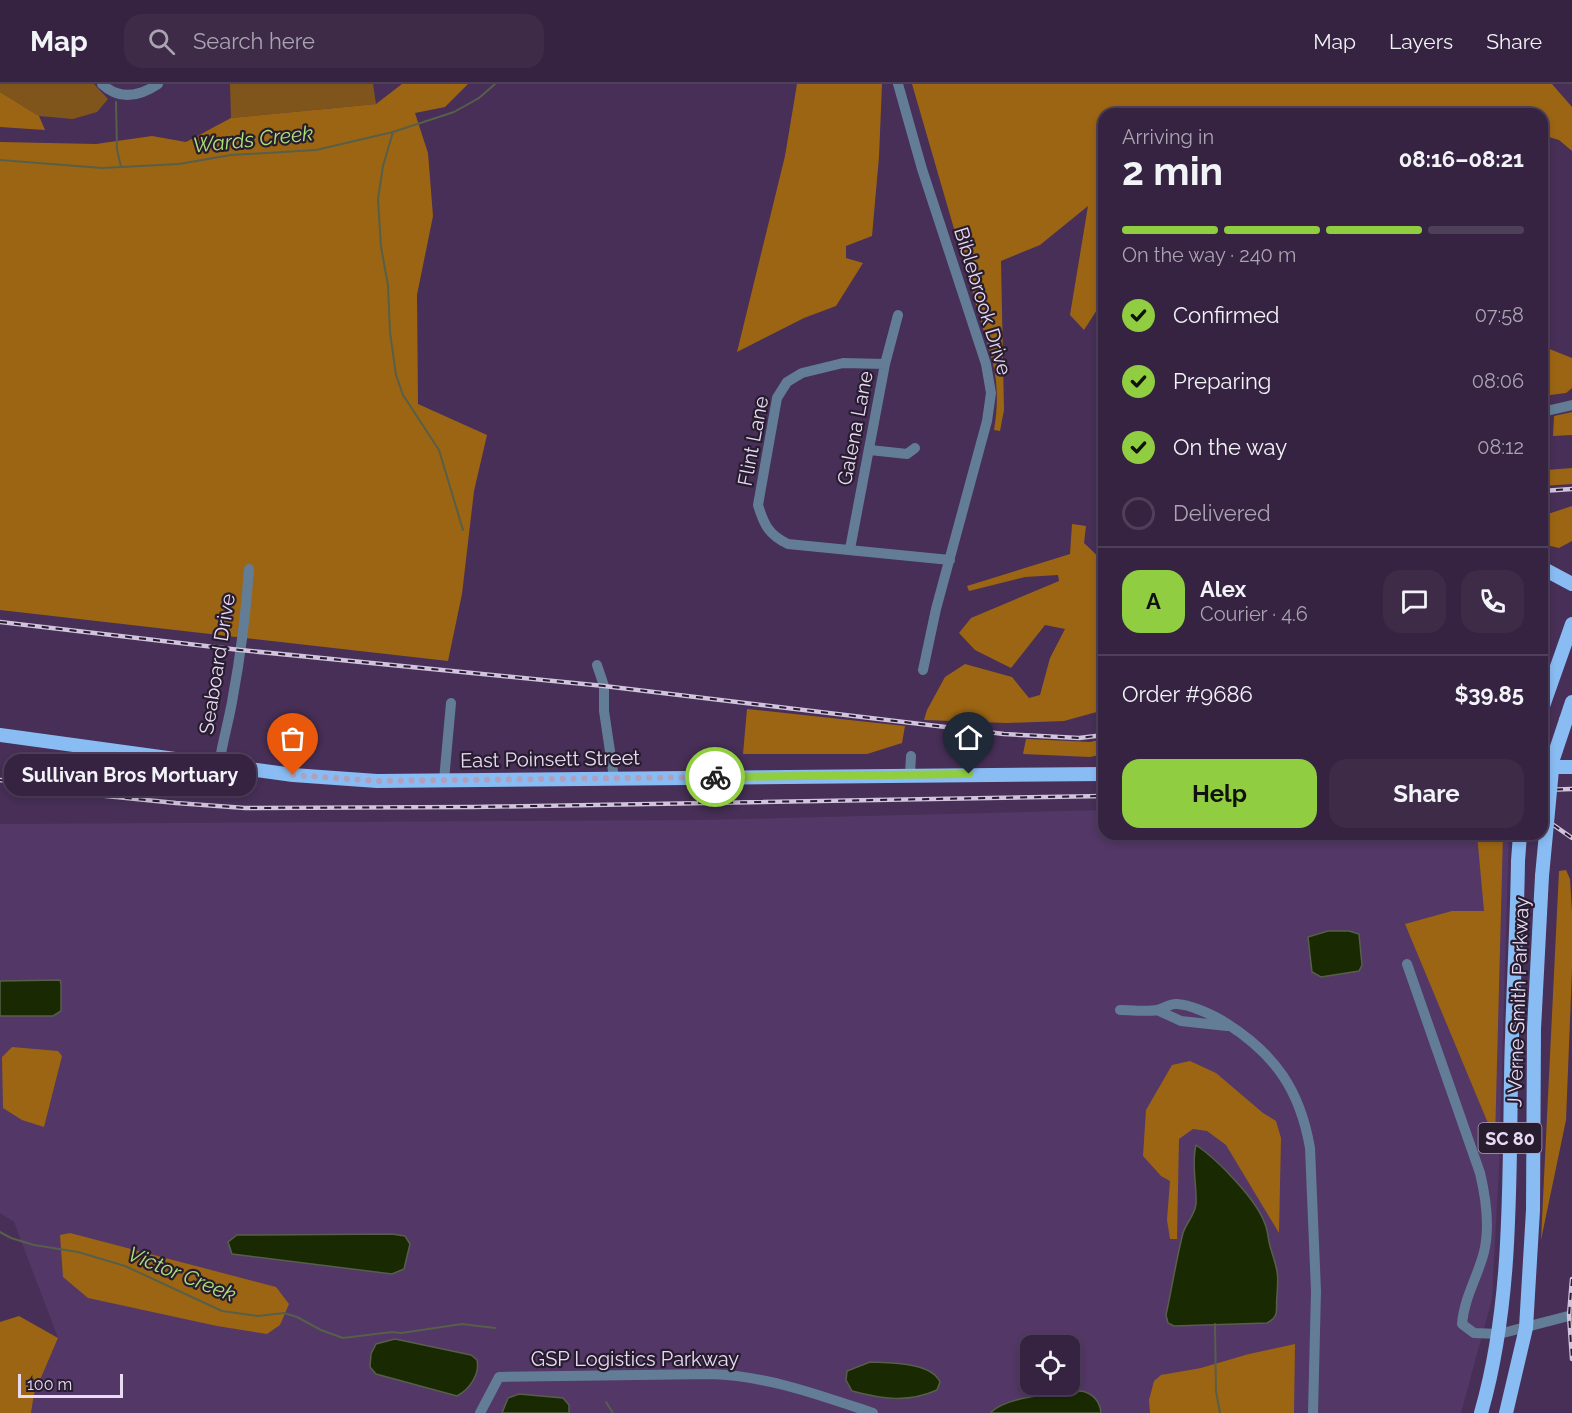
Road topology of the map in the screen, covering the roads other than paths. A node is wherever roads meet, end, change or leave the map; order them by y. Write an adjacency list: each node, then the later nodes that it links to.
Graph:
1 (102, 84): 2 (street)
2 (159, 84)
3 (898, 84): 11 (street, Biblebrook Drive)
4 (898, 315): 5 (street, Galena Lane)
5 (885, 364): 9 (street, Galena Lane); 10 (street, Flint Lane)
6 (1572, 405): 7 (street)
7 (1548, 411)
8 (915, 448): 9 (street)
9 (870, 450): 10 (street, Galena Lane)
10 (850, 549): 11 (street, Flint Lane)
11 (950, 560): 19 (street, Biblebrook Drive)
12 (1548, 564): 15 (main road)
13 (249, 569): 25 (street, Seaboard Drive)
14 (1548, 571): 16 (main road)
15 (1572, 574)
16 (1572, 584)
17 (1572, 624): 20 (main road)
18 (597, 665): 30 (street)
19 (923, 670)
20 (1548, 692)
21 (1572, 702): 32 (main road, J Verne Smith Parkway / SC 80, bridge)
22 (451, 703): 31 (street)
23 (0, 735): 25 (main road, East Poinsett Street)
24 (911, 756): 28 (street)
25 (219, 765): 31 (main road, East Poinsett Street)
26 (1548, 767): 27 (main road)
27 (1572, 767)
28 (910, 774): 29 (main road, East Poinsett Street); 30 (main road, East Poinsett Street)
29 (1098, 774)
30 (614, 778): 31 (main road, East Poinsett Street)
31 (444, 780)
32 (1548, 806)
33 (1520, 840): 39 (main road, J Verne Smith Parkway / SC 80)
34 (1545, 840): 38 (main road, J Verne Smith Parkway / SC 80, bridge)
35 (1407, 964): 39 (street)
36 (1120, 1010): 42 (street)
37 (1572, 1315): 38 (street)
38 (1526, 1328): 39 (street); 44 (main road, J Verne Smith Parkway / SC 80)
39 (1499, 1334): 43 (main road, J Verne Smith Parkway / SC 80)
40 (480, 1413): 41 (street, GSP Logistics Parkway)
41 (873, 1413)
42 (1314, 1413)
43 (1481, 1413)
44 (1506, 1413)

